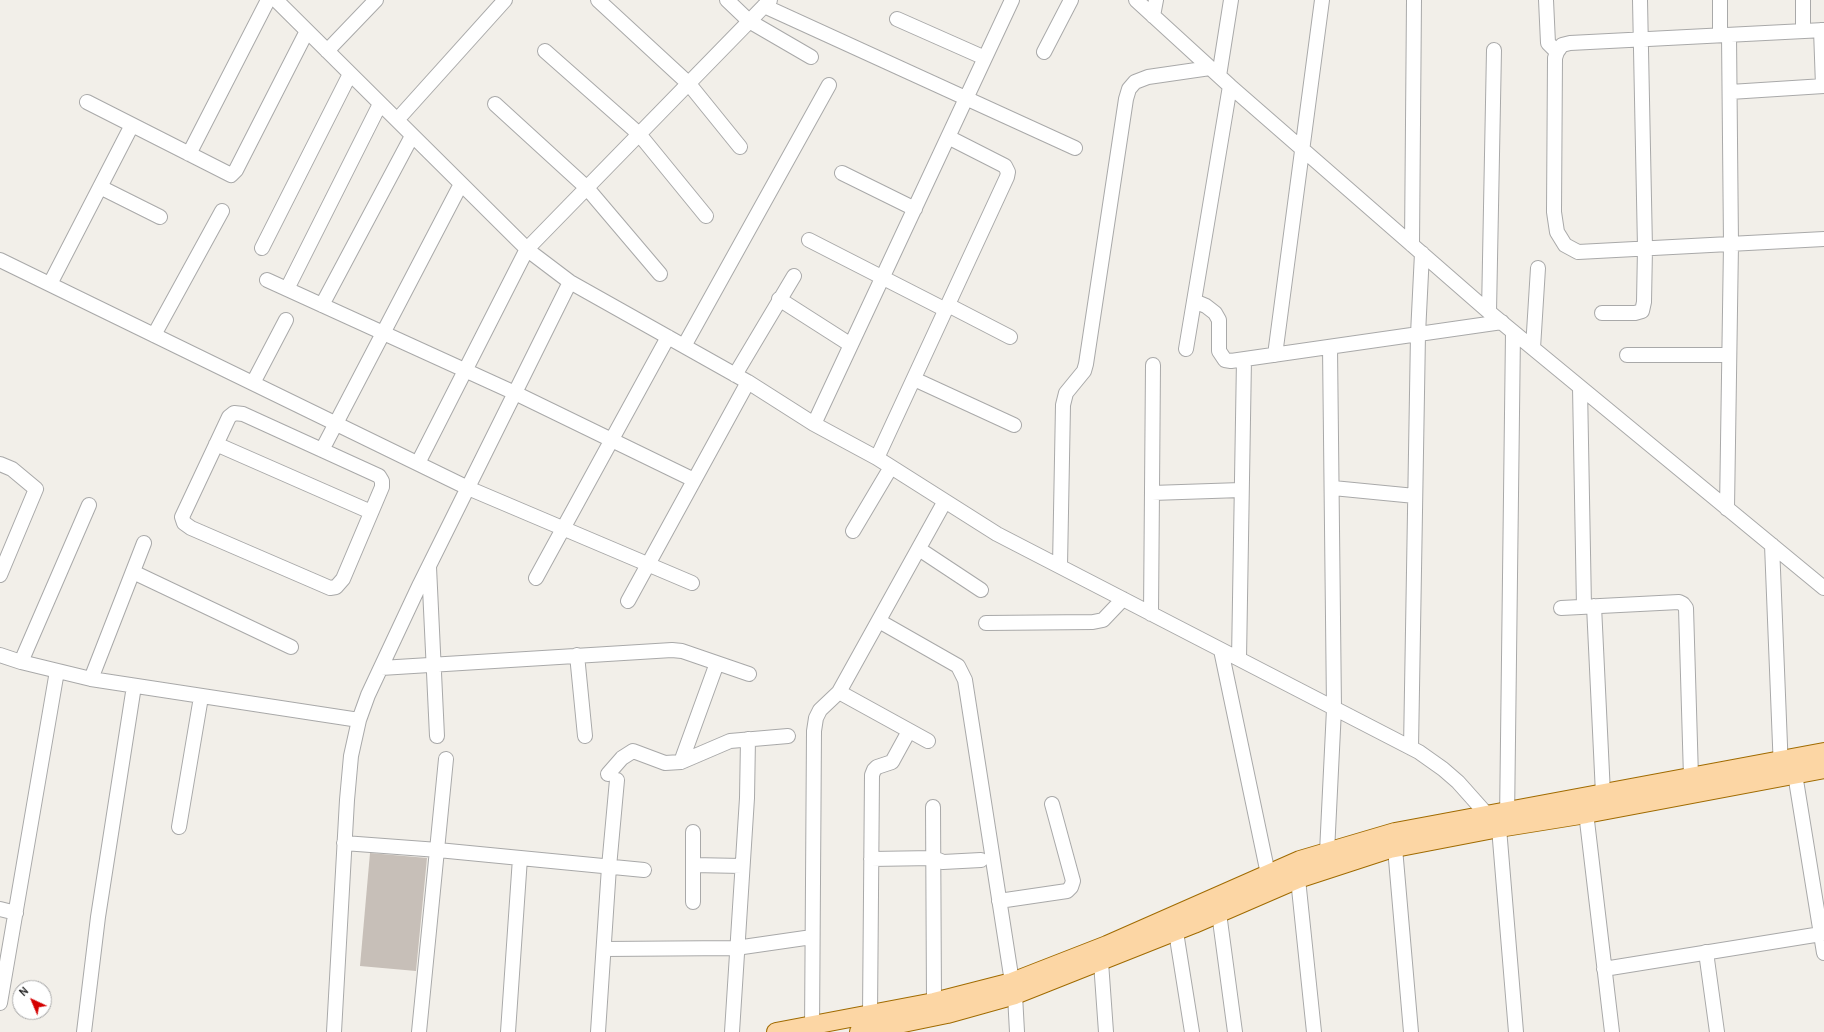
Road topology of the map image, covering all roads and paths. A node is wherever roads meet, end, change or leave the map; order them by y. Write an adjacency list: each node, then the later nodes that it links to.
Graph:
1 (268, 0): 53 (street)
2 (276, 0): 23 (street)
3 (376, 0): 28 (street)
4 (598, 0): 36 (street)
5 (727, 0): 21 (street)
6 (1012, 0): 33 (street)
7 (1071, 0): 30 (street)
8 (1136, 0): 19 (street)
9 (1156, 0): 19 (street)
10 (1231, 0): 34 (street)
11 (1322, 0): 52 (street)
12 (1414, 0): 68 (street)
13 (1546, 0): 31 (street)
14 (1640, 0): 26 (street)
15 (1720, 0): 25 (street)
16 (1804, 0): 24 (street)
17 (501, 1): 45 (street)
18 (767, 3): 21 (street); 41 (street)
19 (1153, 16): 34 (street)
20 (897, 19): 33 (street)
21 (749, 21): 32 (street); 36 (street)
22 (1823, 30): 24 (street); 39 (street)
23 (307, 31): 28 (street); 53 (street)
24 (1803, 31): 25 (street)
25 (1725, 35): 26 (street); 40 (street)
26 (1642, 39): 31 (street); 66 (street)
27 (1494, 50): 82 (street)
28 (327, 51): 35 (street)
29 (544, 52): 47 (street)
30 (1044, 52)
31 (1556, 52): 66 (street)
32 (811, 57)
33 (985, 58): 41 (street)
34 (1215, 72): 38 (street); 136 (street)
35 (350, 74): 43 (street); 65 (street)
36 (689, 84): 47 (street); 50 (street)
37 (829, 85): 93 (street)
38 (1230, 86): 52 (street); 79 (street)
39 (1824, 86): 40 (street)
40 (1730, 92): 64 (street)
41 (966, 99): 49 (street); 51 (street)
42 (87, 102): 46 (street)
43 (380, 104): 45 (street); 77 (street)
44 (495, 104): 57 (street)
45 (396, 120): 48 (street)
46 (132, 125): 53 (street); 56 (street)
47 (639, 134): 57 (street); 60 (street)
48 (412, 136): 55 (street); 80 (street)
49 (948, 137): 58 (street); 81 (street)
50 (740, 147)
51 (1075, 148)
52 (1302, 149): 68 (street); 97 (street)
53 (188, 154)
54 (842, 174): 58 (street)
55 (462, 184): 67 (street); 87 (street)
56 (100, 187): 61 (street); 76 (street)
57 (587, 188): 67 (street); 71 (street)
58 (915, 209): 73 (street)
59 (222, 211): 89 (street)
60 (706, 216)
61 (160, 217)
62 (1824, 239): 64 (street)
63 (809, 240): 73 (street)
64 (1731, 244): 66 (street); 99 (street)
65 (262, 248)
66 (1645, 248): 83 (street)
67 (527, 249): 75 (street); 102 (street)
68 (1417, 249): 82 (street); 88 (street)
69 (0, 260): 76 (street)
70 (1538, 268): 95 (street)
71 (660, 274)
72 (794, 276): 78 (street)
73 (882, 278): 81 (street); 92 (street)
74 (267, 280): 77 (street)
75 (570, 282): 90 (street); 108 (street)
76 (50, 284): 89 (street)
77 (287, 289): 80 (street)
78 (779, 300): 92 (street); 103 (street)
79 (1194, 301): 96 (street); 100 (street)
80 (322, 306): 87 (street)
81 (947, 307): 91 (street); 104 (street)
82 (1489, 312): 85 (street)
83 (1602, 313)
84 (286, 320): 106 (street)
85 (1502, 322): 86 (street); 88 (street)
86 (1513, 332): 95 (street); 185 (street)
87 (383, 334): 102 (street); 109 (street)
88 (1418, 334): 94 (street); 124 (street)
89 (154, 335): 106 (street)
90 (668, 337): 93 (street); 112 (street)
91 (1010, 337)
92 (851, 345): 110 (street)
93 (684, 346): 103 (street)
94 (1330, 347): 97 (street); 121 (street)
95 (1534, 348): 107 (street)
96 (1186, 349)
97 (1276, 355): 100 (street)
98 (1627, 355): 99 (street)
99 (1729, 355): 127 (street)
100 (1244, 359): 122 (street)
101 (1153, 365): 123 (street)
102 (464, 370): 108 (street); 116 (street)
103 (735, 375): 105 (street)
104 (914, 379): 111 (street); 115 (street)
105 (748, 382): 110 (street); 119 (street)
106 (253, 383): 109 (street)
107 (1580, 387): 127 (street); 145 (street)
108 (515, 394): 112 (street); 120 (street)
109 (336, 423): 114 (street); 116 (street)
110 (814, 424): 115 (street)
111 (1014, 425)
112 (612, 440): 119 (street); 129 (street)
113 (216, 444): 114 (street); 128 (street); 128 (street)
114 (322, 450): 128 (street)
115 (877, 458): 118 (street)
116 (418, 463): 120 (street)
117 (0, 464): 138 (street)
118 (891, 467): 125 (street); 130 (street)
119 (694, 480): 134 (street)
120 (468, 488): 129 (street); 135 (street)
121 (1333, 488): 124 (street); 165 (street)
122 (1241, 490): 123 (street); 154 (street)
123 (1152, 493): 147 (street)
124 (1415, 496): 173 (street)
125 (946, 501): 133 (street); 136 (street)
126 (90, 504): 155 (street)
127 (1727, 508): 132 (street)
128 (371, 512)
129 (563, 528): 134 (street); 139 (street)
130 (853, 531)
131 (144, 543): 137 (street)
132 (1772, 545): 141 (street); 178 (street)
133 (919, 549): 142 (street); 148 (street)
134 (648, 564): 140 (street); 144 (street)
135 (429, 566): 157 (street); 158 (street)
136 (1060, 566): 143 (street)
137 (133, 572): 150 (street); 161 (street)
138 (0, 576)
139 (536, 578)
140 (692, 583)
141 (1824, 588)
142 (981, 590)
143 (1123, 599): 147 (street); 149 (street)
144 (628, 601)
145 (1589, 607): 146 (street); 179 (street); 180 (street)
146 (1561, 608)
147 (1151, 614): 151 (street)
148 (879, 621): 163 (street); 202 (street)
149 (986, 623)
150 (291, 647)
151 (1220, 650): 154 (street); 200 (street)
152 (0, 654): 155 (street)
153 (577, 656): 156 (street); 157 (street); 169 (street)
154 (1238, 659): 165 (street)
155 (21, 662): 159 (street)
156 (717, 663): 160 (street); 176 (street)
157 (433, 664): 158 (street); 168 (street)
158 (381, 668): 166 (street)
159 (57, 671): 161 (street); 205 (street)
160 (749, 674)
161 (91, 679): 162 (street)
162 (134, 686): 164 (street); 222 (street)
163 (840, 692): 167 (street); 209 (street)
164 (201, 697): 166 (street); 186 (street)
165 (1334, 709): 173 (street); 191 (street)
166 (359, 720): 188 (street)
167 (909, 731): 172 (street); 194 (street)
168 (437, 736)
169 (585, 736)
170 (788, 736): 171 (street)
171 (748, 739): 176 (street); 197 (street)
172 (928, 741)
173 (1411, 748): 184 (street)
174 (1824, 752): 178 (main road)
175 (446, 759): 190 (street)
176 (681, 762): 198 (street)
177 (1824, 769): 178 (main road)
178 (1785, 770): 179 (main road); 182 (main road); 208 (street)
179 (1691, 777): 180 (main road)
180 (1603, 794): 182 (main road)
181 (1052, 804): 202 (street)
182 (1585, 806): 185 (main road); 215 (street)
183 (934, 807): 193 (street)
184 (1486, 814): 185 (main road); 191 (main road)
185 (1504, 822): 189 (main road); 236 (street)
186 (179, 827)
187 (693, 832): 196 (street)
188 (344, 844): 190 (street); 223 (street)
189 (1395, 848): 201 (main road); 235 (street)
190 (438, 850): 192 (street); 224 (street)
191 (1327, 852): 200 (main road)
192 (520, 858): 198 (street); 225 (street)
193 (934, 858): 194 (street); 195 (street); 217 (street)
194 (870, 859): 219 (street)
195 (981, 860)
196 (693, 865): 197 (street); 203 (street)
197 (742, 866): 210 (street)
198 (609, 867): 199 (street); 211 (street)
199 (644, 870)
200 (1268, 874): 216 (main road)
201 (1298, 879): 206 (main road); 234 (street)
202 (999, 901): 216 (street)
203 (693, 902)
204 (0, 909): 205 (street)
205 (16, 913): 218 (street)
206 (1219, 913): 207 (main road); 233 (street)
207 (1176, 932): 214 (main road); 232 (street)
208 (1821, 934): 212 (street); 213 (street)
209 (812, 937): 210 (street); 221 (street)
210 (736, 948): 211 (street); 227 (street)
211 (604, 949): 226 (street)
212 (1706, 952): 215 (street); 238 (street)
213 (1824, 953)
214 (1101, 962): 216 (main road); 231 (street)
215 (1604, 969): 237 (street)
216 (1014, 989): 217 (main road); 220 (main road); 230 (street)
217 (934, 1002): 219 (main road)
218 (0, 1003)
219 (870, 1015): 221 (main road)
220 (920, 1026): 229 (main road)
221 (811, 1029): 228 (main road)
222 (84, 1032)
223 (334, 1032)
224 (419, 1032)
225 (508, 1032)
226 (598, 1032)
227 (732, 1032)
228 (776, 1032)
229 (859, 1032)
230 (1017, 1032)
231 (1106, 1032)
232 (1192, 1032)
233 (1235, 1032)
234 (1314, 1032)
235 (1411, 1032)
236 (1516, 1032)
237 (1612, 1032)
238 (1717, 1032)

